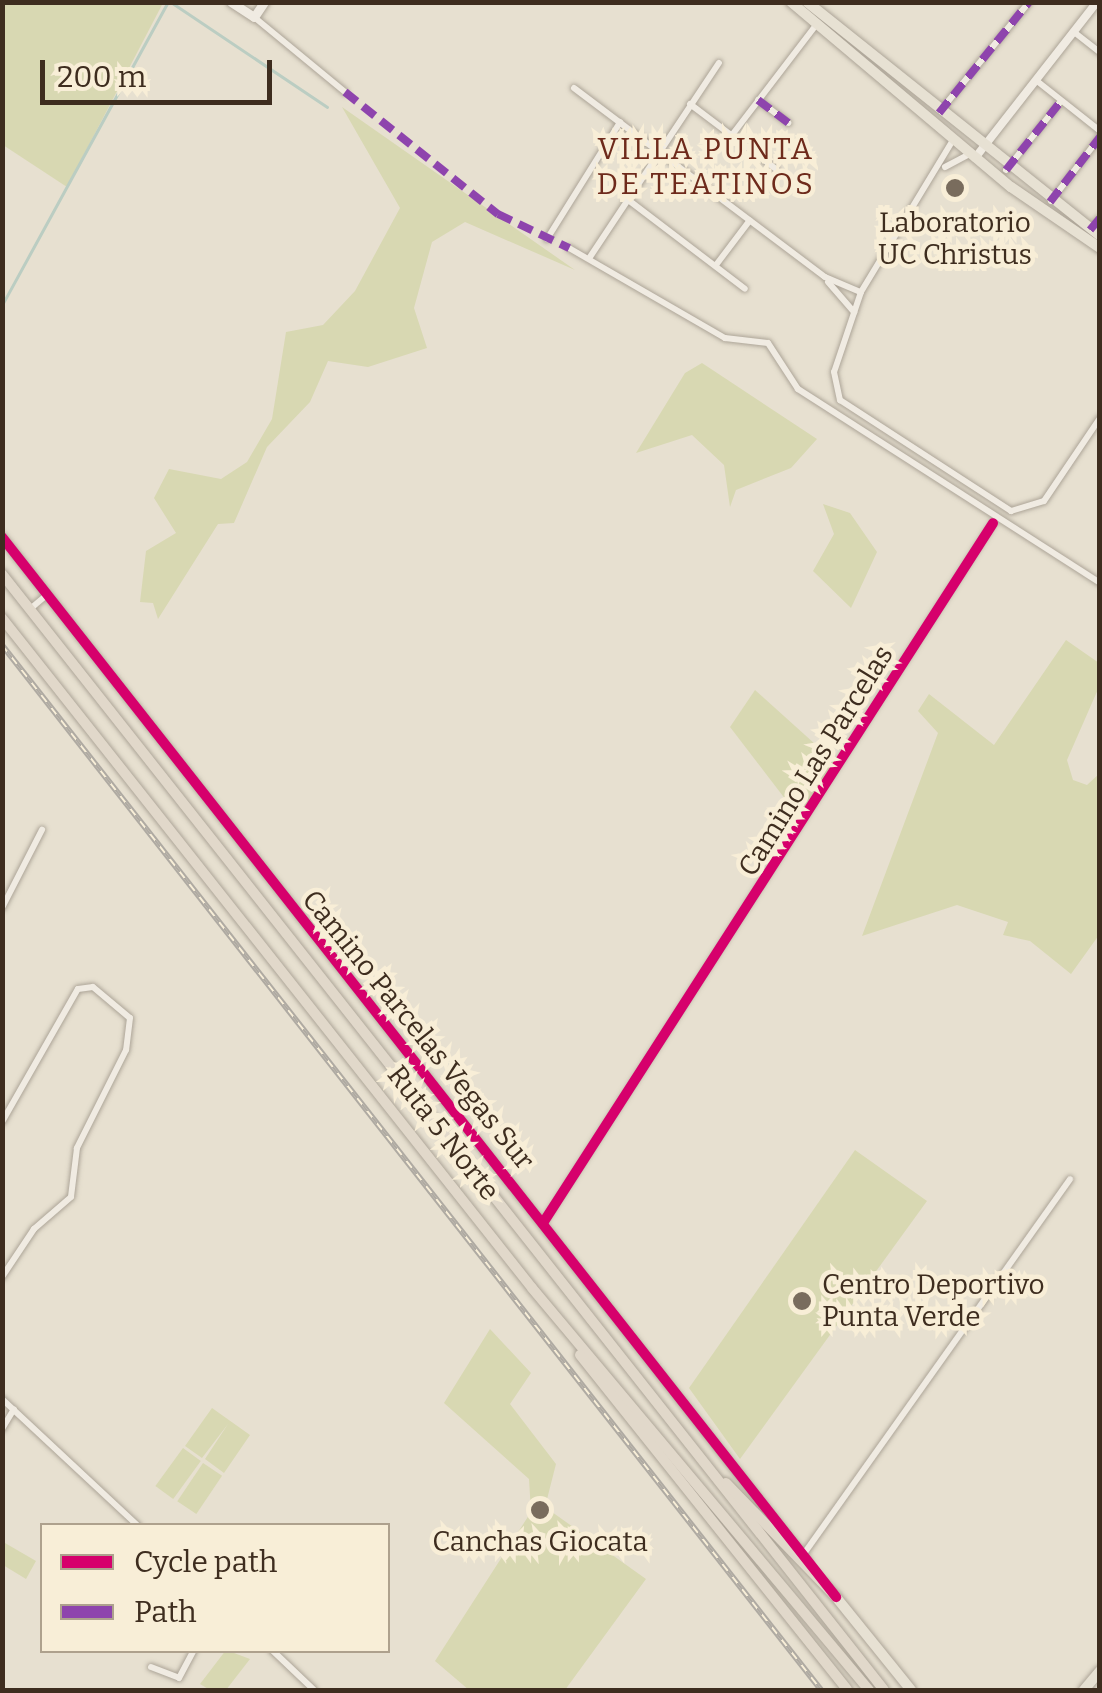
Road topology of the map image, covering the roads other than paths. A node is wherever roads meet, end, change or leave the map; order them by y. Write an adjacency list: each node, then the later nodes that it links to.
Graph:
1 (230, 2): 7 (main road)
2 (264, 2): 7 (main road)
3 (792, 2): 8 (main road)
4 (807, 2): 18 (main road)
5 (1029, 2): 18 (street)
6 (1097, 2): 9 (street)
7 (254, 16): 14 (street)
8 (817, 24): 15 (street); 23 (main road)
9 (1074, 32): 10 (street); 12 (street)
10 (1100, 52)
11 (719, 63): 17 (street)
12 (1036, 81): 16 (street); 25 (street)
13 (574, 88): 19 (street)
14 (346, 92)
15 (758, 100): 20 (street); 22 (street)
16 (1060, 100): 21 (street); 28 (street)
17 (690, 104): 22 (street); 24 (street)
18 (939, 113): 25 (main road)
19 (620, 122): 24 (street); 34 (street)
20 (788, 123)
21 (1100, 134): 30 (street)
22 (732, 135): 27 (street)
23 (953, 140): 25 (main road); 26 (street)
24 (658, 150): 29 (street); 32 (street)
25 (976, 154): 26 (street); 28 (main road); 36 (main road)
26 (944, 168): 41 (street)
27 (776, 169)
28 (1006, 170): 30 (main road)
29 (627, 198): 37 (street); 38 (street)
30 (1050, 202): 33 (main road)
31 (1100, 218): 33 (street)
32 (750, 220): 38 (street); 39 (street)
33 (1095, 233)
34 (547, 239)
35 (568, 248): 37 (street)
36 (1100, 248)
37 (590, 257): 46 (street)
38 (716, 265): 40 (street)
39 (825, 277): 41 (street); 42 (street)
40 (745, 289)
41 (861, 292): 42 (street)
42 (854, 312): 44 (street)
43 (1100, 418): 44 (street)
44 (1088, 438): 45 (street)
45 (1100, 446)
46 (994, 522): 49 (street); 57 (street, Camino Las Parcelas)
47 (2, 537): 50 (street, Camino Parcelas Vegas Sur)
48 (2, 574): 51 (highway, Ruta 5 Norte)
49 (1100, 583)
50 (48, 594): 51 (street); 57 (street, Camino Parcelas Vegas Sur)
51 (30, 609): 63 (highway, Ruta 5 Norte)
52 (2, 618): 59 (highway, Ruta 5 Norte)
53 (42, 830): 54 (street)
54 (2, 908)
55 (2, 1122): 58 (street)
56 (1070, 1178): 65 (street)
57 (543, 1223): 65 (street, Camino Parcelas Vegas Sur)
58 (2, 1277)
59 (532, 1288): 72 (highway); 73 (highway, Ruta 5 Norte)
60 (2, 1399): 61 (street)
61 (14, 1409): 62 (street); 64 (street)
62 (2, 1429)
63 (681, 1436): 66 (highway); 74 (highway, Ruta 5 Norte)
64 (135, 1523)
65 (802, 1554): 66 (street, Camino Parcelas Vegas Sur)
66 (836, 1597): 75 (main road, Camino Parcelas Vegas Sur)
67 (192, 1653): 69 (street)
68 (275, 1653): 71 (street)
69 (151, 1667)
70 (1100, 1671): 76 (main road)
71 (314, 1690)
72 (848, 1690)
73 (869, 1690)
74 (884, 1690)
75 (911, 1690)
76 (1084, 1690)

